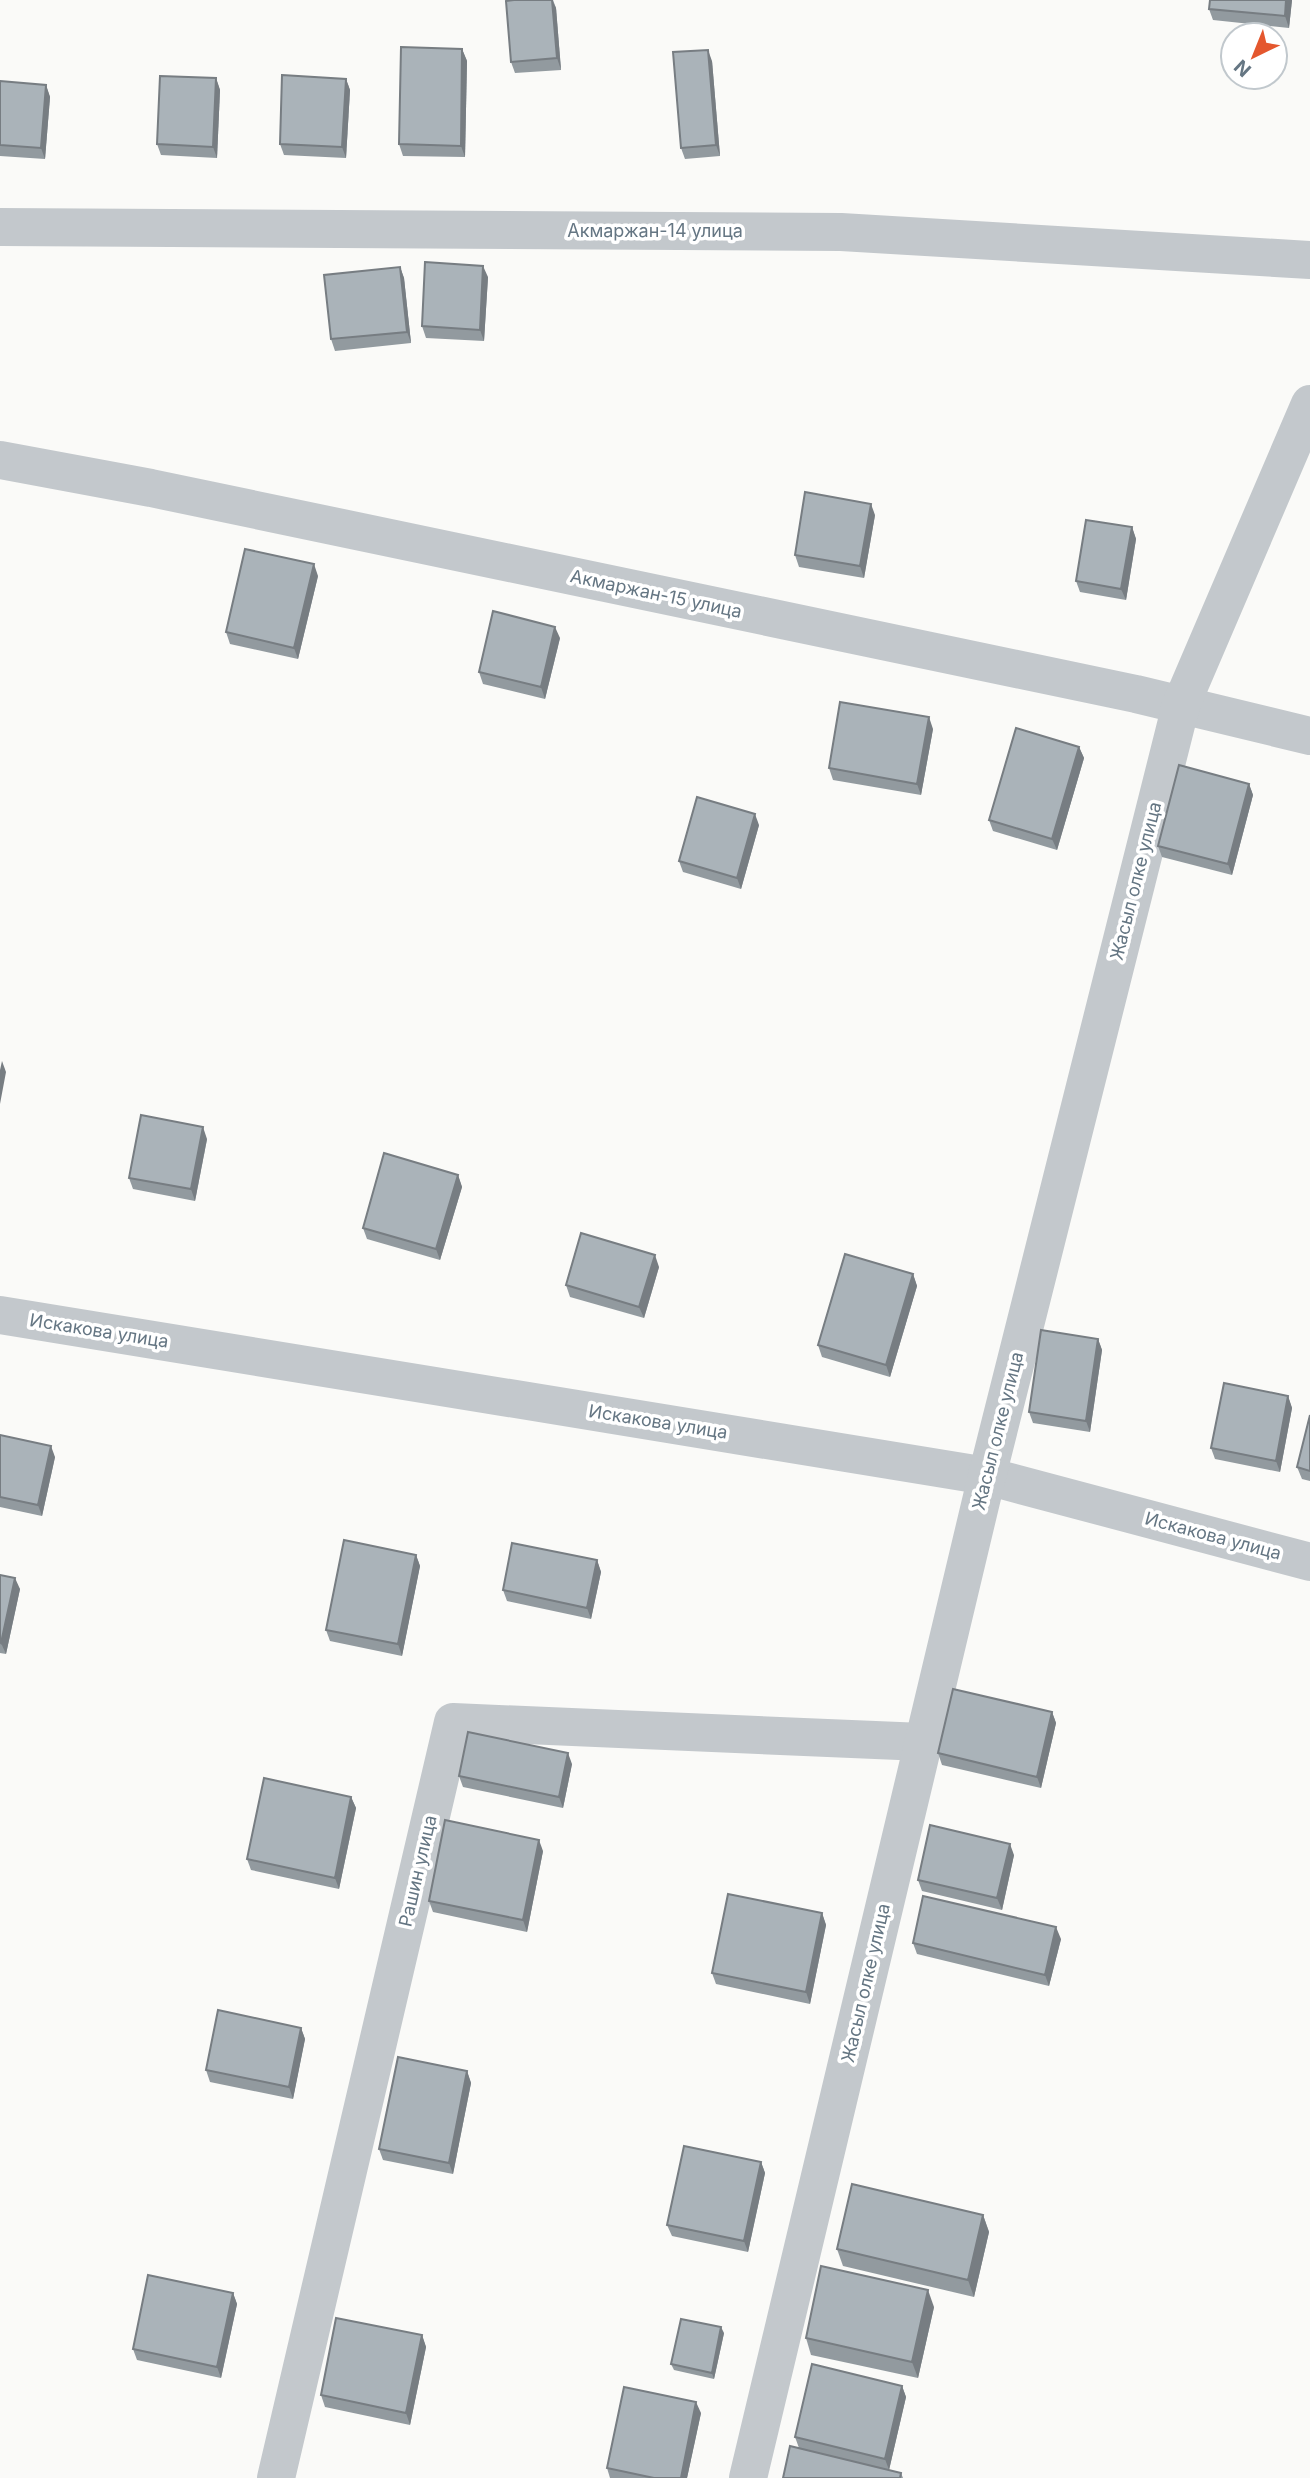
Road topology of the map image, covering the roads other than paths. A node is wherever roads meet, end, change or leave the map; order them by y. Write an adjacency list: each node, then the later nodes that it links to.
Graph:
1 (0, 227): 2 (street, Акмаржан-14 улица)
2 (1310, 260)
3 (1310, 404): 5 (street, Жасыл олке улица)
4 (0, 460): 5 (street, Акмаржан-15 улица)
5 (1181, 705): 6 (street, Акмаржан-15 улица); 8 (street, Жасыл олке улица)
6 (1310, 737)
7 (0, 1315): 8 (street, Искакова улица)
8 (986, 1476): 9 (street, Искакова улица); 10 (street, Жасыл олке улица)
9 (1310, 1562)
10 (923, 1742): 11 (street, Рашин улица); 12 (street, Жасыл олке улица)
11 (276, 2478)
12 (748, 2478)

